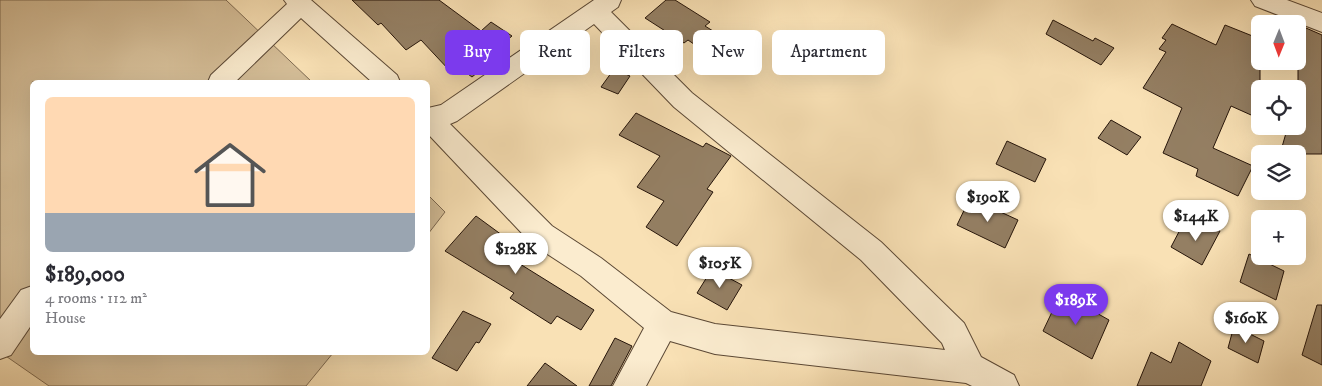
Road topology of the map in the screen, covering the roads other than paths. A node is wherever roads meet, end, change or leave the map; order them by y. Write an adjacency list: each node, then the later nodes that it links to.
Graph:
1 (1263, 0): 4 (street)
2 (298, 2): 5 (street); 6 (street)
3 (604, 6): 7 (street); 12 (street)
4 (1322, 23)
5 (222, 80)
6 (386, 80)
7 (430, 118)
8 (430, 120): 10 (street)
9 (30, 303): 11 (street)
10 (663, 324): 12 (street); 13 (street)
11 (0, 344)
12 (970, 368): 14 (street)
13 (629, 386)
14 (1003, 386)

